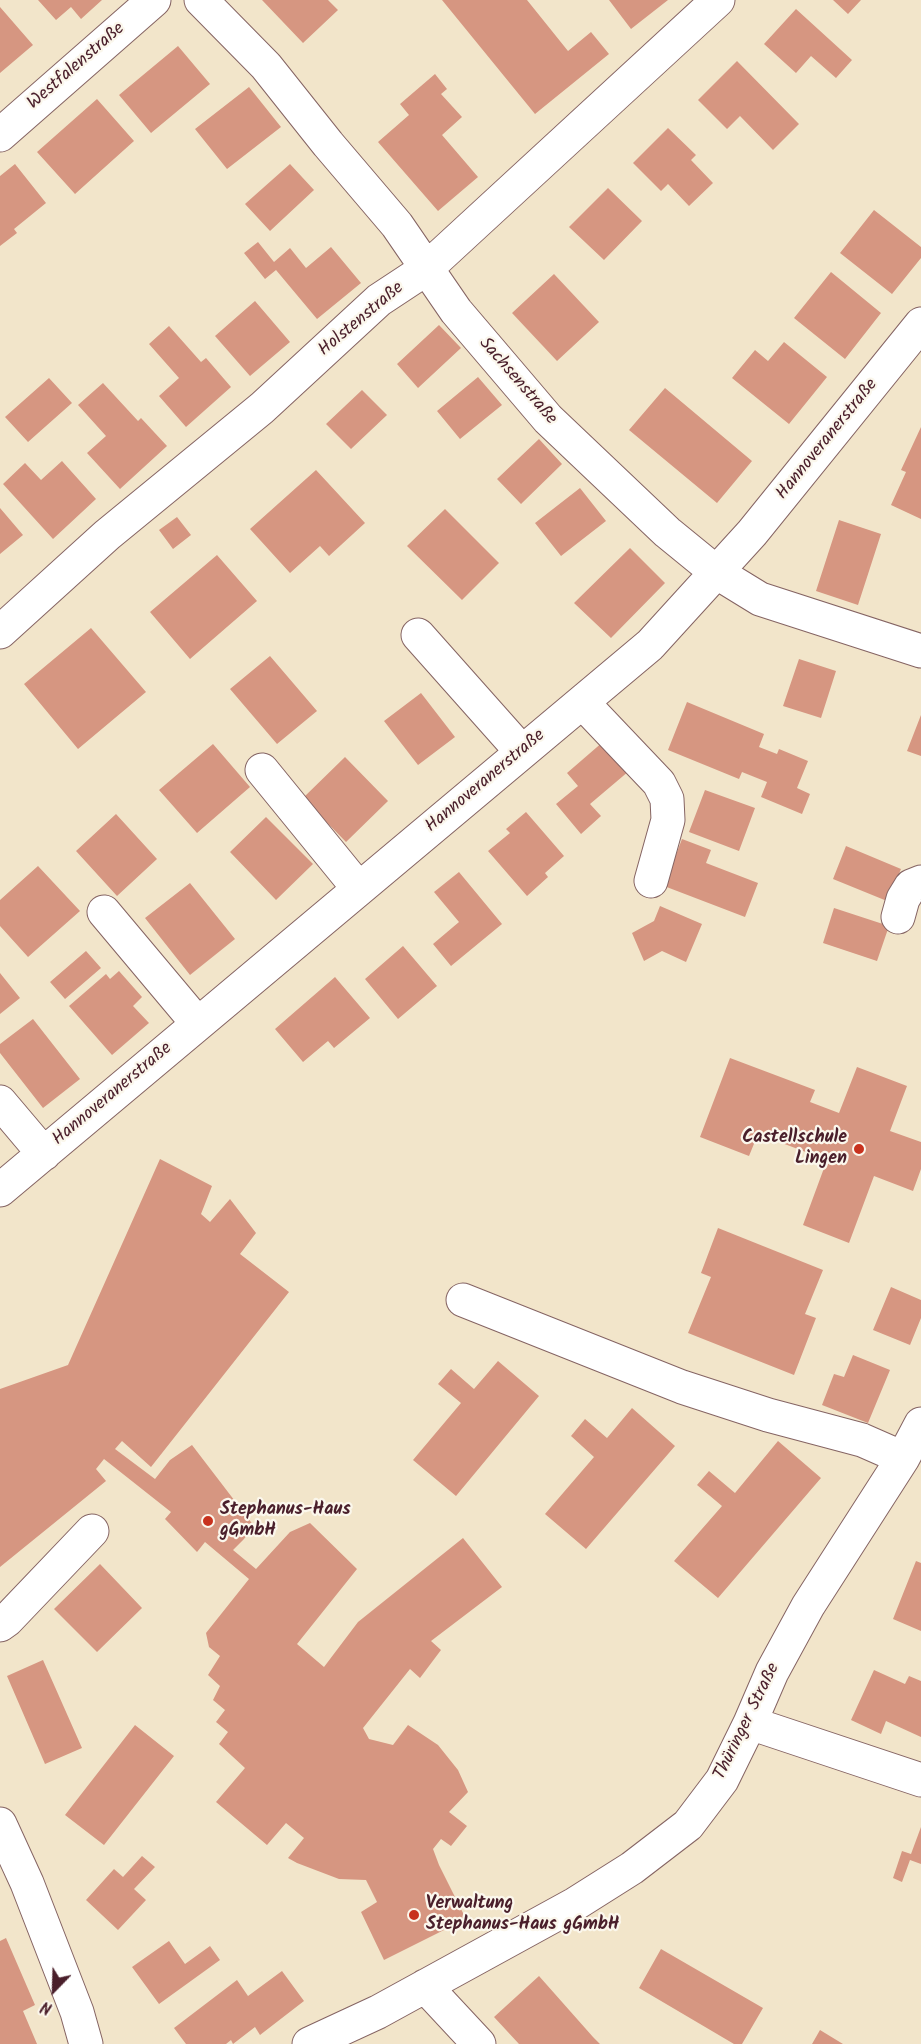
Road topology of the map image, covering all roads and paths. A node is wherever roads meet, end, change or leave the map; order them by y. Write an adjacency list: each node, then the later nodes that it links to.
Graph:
1 (153, 0): 4 (street, Westfalenstraße)
2 (201, 0): 5 (street, Sachsenstraße)
3 (718, 0): 5 (street, Holstenstraße)
4 (0, 135)
5 (426, 269): 7 (street, Sachsenstraße); 8 (street, Holstenstraße)
6 (921, 324): 7 (street, Hannoveranerstraße)
7 (716, 572): 10 (street, Sachsenstraße); 11 (street, Hannoveranerstraße)
8 (0, 632)
9 (418, 635): 12 (street)
10 (921, 651)
11 (582, 702): 12 (street, Hannoveranerstraße); 14 (street)
12 (522, 752): 16 (street, Hannoveranerstraße)
13 (262, 770): 16 (street)
14 (651, 881)
15 (921, 882): 18 (street)
16 (359, 889): 19 (street, Hannoveranerstraße)
17 (104, 912): 19 (street)
18 (898, 917)
19 (198, 1024): 21 (street, Hannoveranerstraße)
20 (0, 1102): 21 (street)
21 (44, 1154): 22 (street, Hannoveranerstraße)
22 (0, 1190)
23 (463, 1300): 25 (street)
24 (921, 1425): 25 (street, Thüringer Straße)
25 (903, 1458): 28 (street, Thüringer Straße)
26 (92, 1531): 27 (street)
27 (0, 1625)
28 (750, 1723): 29 (street); 31 (street, Thüringer Straße)
29 (921, 1780)
30 (0, 1824): 32 (street)
31 (425, 1986): 33 (street, Thüringer Straße); 34 (street)
32 (86, 2044)
33 (309, 2044)
34 (479, 2044)

